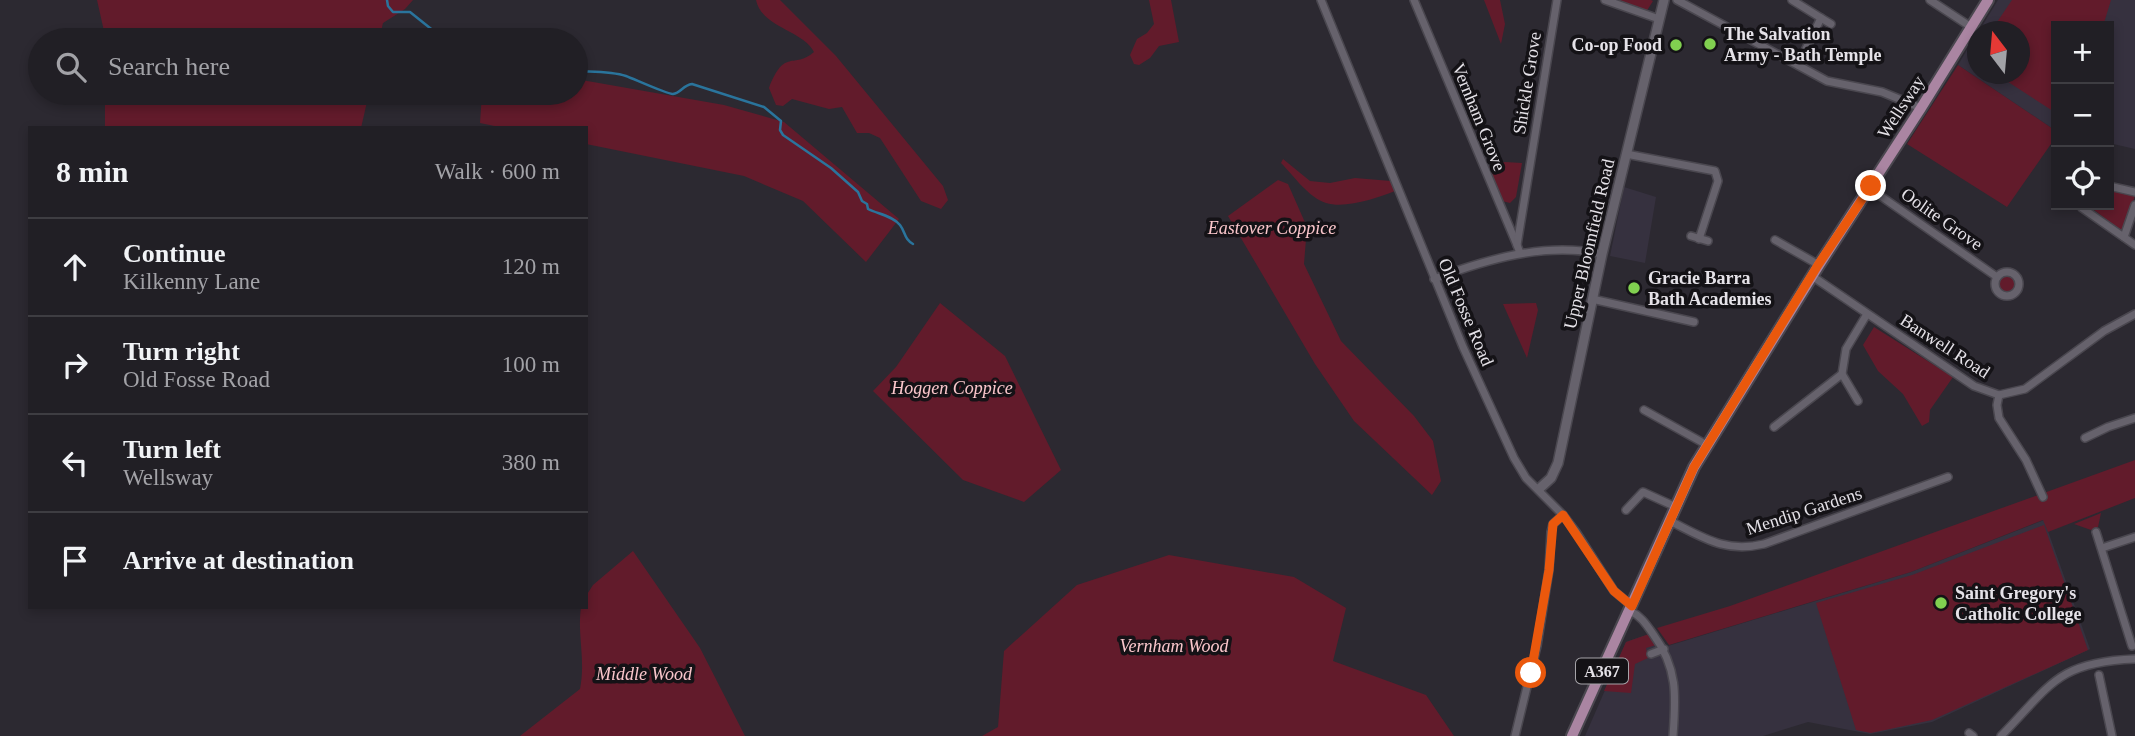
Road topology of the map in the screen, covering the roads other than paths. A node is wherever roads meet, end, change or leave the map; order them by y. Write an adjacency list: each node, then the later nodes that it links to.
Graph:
1 (1321, 0): 33 (street, Old Fosse Road)
2 (1414, 0): 28 (street, Vernham Grove)
3 (1557, 0): 28 (street, Shickle Grove)
4 (1605, 0): 11 (street)
5 (1664, 0): 11 (street, Upper Bloomfield Road)
6 (1677, 0): 16 (street)
7 (1792, 0): 10 (street)
8 (1930, 0): 13 (street)
9 (1988, 0): 12 (main road, Wellsway / A367)
10 (1821, 18): 14 (street); 16 (street)
11 (1659, 19): 18 (street, Upper Bloomfield Road)
12 (1974, 21)
13 (1967, 23)
14 (1831, 24)
15 (1967, 33): 17 (main road, Wellsway / A367)
16 (1798, 65): 17 (street)
17 (1921, 108): 20 (main road, Wellsway / A367)
18 (1626, 154): 26 (street); 29 (street, Upper Bloomfield Road)
19 (2114, 187): 21 (street)
20 (1869, 188): 30 (main road, Wellsway / A367); 32 (street, Oolite Grove)
21 (2135, 192)
22 (2135, 205): 24 (street)
23 (2085, 210): 24 (street)
24 (2124, 237): 27 (street)
25 (1775, 240): 30 (street)
26 (1708, 241)
27 (2135, 245)
28 (1518, 249): 29 (street); 33 (street)
29 (1602, 254): 34 (street, Upper Bloomfield Road)
30 (1818, 265): 31 (main road, Wellsway / A367)
31 (1812, 276): 35 (street, Banwell Road); 45 (main road, Wellsway / A367)
32 (1997, 277)
33 (1434, 279): 47 (street, Old Fosse Road)
34 (1592, 299): 37 (street); 47 (street, Upper Bloomfield Road)
35 (1867, 314): 38 (street); 39 (street, Banwell Road)
36 (2135, 314): 39 (street, Banwell Road)
37 (1695, 323)
38 (1842, 374): 40 (street); 43 (street)
39 (1999, 395): 48 (street)
40 (1858, 401)
41 (1644, 410): 45 (street)
42 (2135, 418): 44 (street)
43 (1774, 427)
44 (2085, 438)
45 (1707, 445): 49 (main road, Wellsway / A367)
46 (1948, 477): 52 (street, Mendip Gardens)
47 (1539, 489): 51 (street, Old Fosse Road)
48 (2043, 497)
49 (1676, 506): 50 (street); 52 (main road, Wellsway / A367)
50 (1626, 510)
51 (1563, 515): 56 (street, Old Fosse Road); 62 (street)
52 (1670, 522): 56 (main road, Wellsway / A367)
53 (2096, 532): 55 (street)
54 (2135, 537): 55 (street)
55 (2102, 548): 57 (street)
56 (1631, 609): 58 (street, Old Fosse Road); 63 (main road, A367)
57 (2132, 646)
58 (1664, 649): 59 (street); 64 (street, Old Fosse Road)
59 (1651, 654)
60 (2135, 659): 65 (street)
61 (2099, 675): 66 (street)
62 (1515, 736)
63 (1573, 736)
64 (1673, 736)
65 (2001, 736)
66 (2112, 736)

